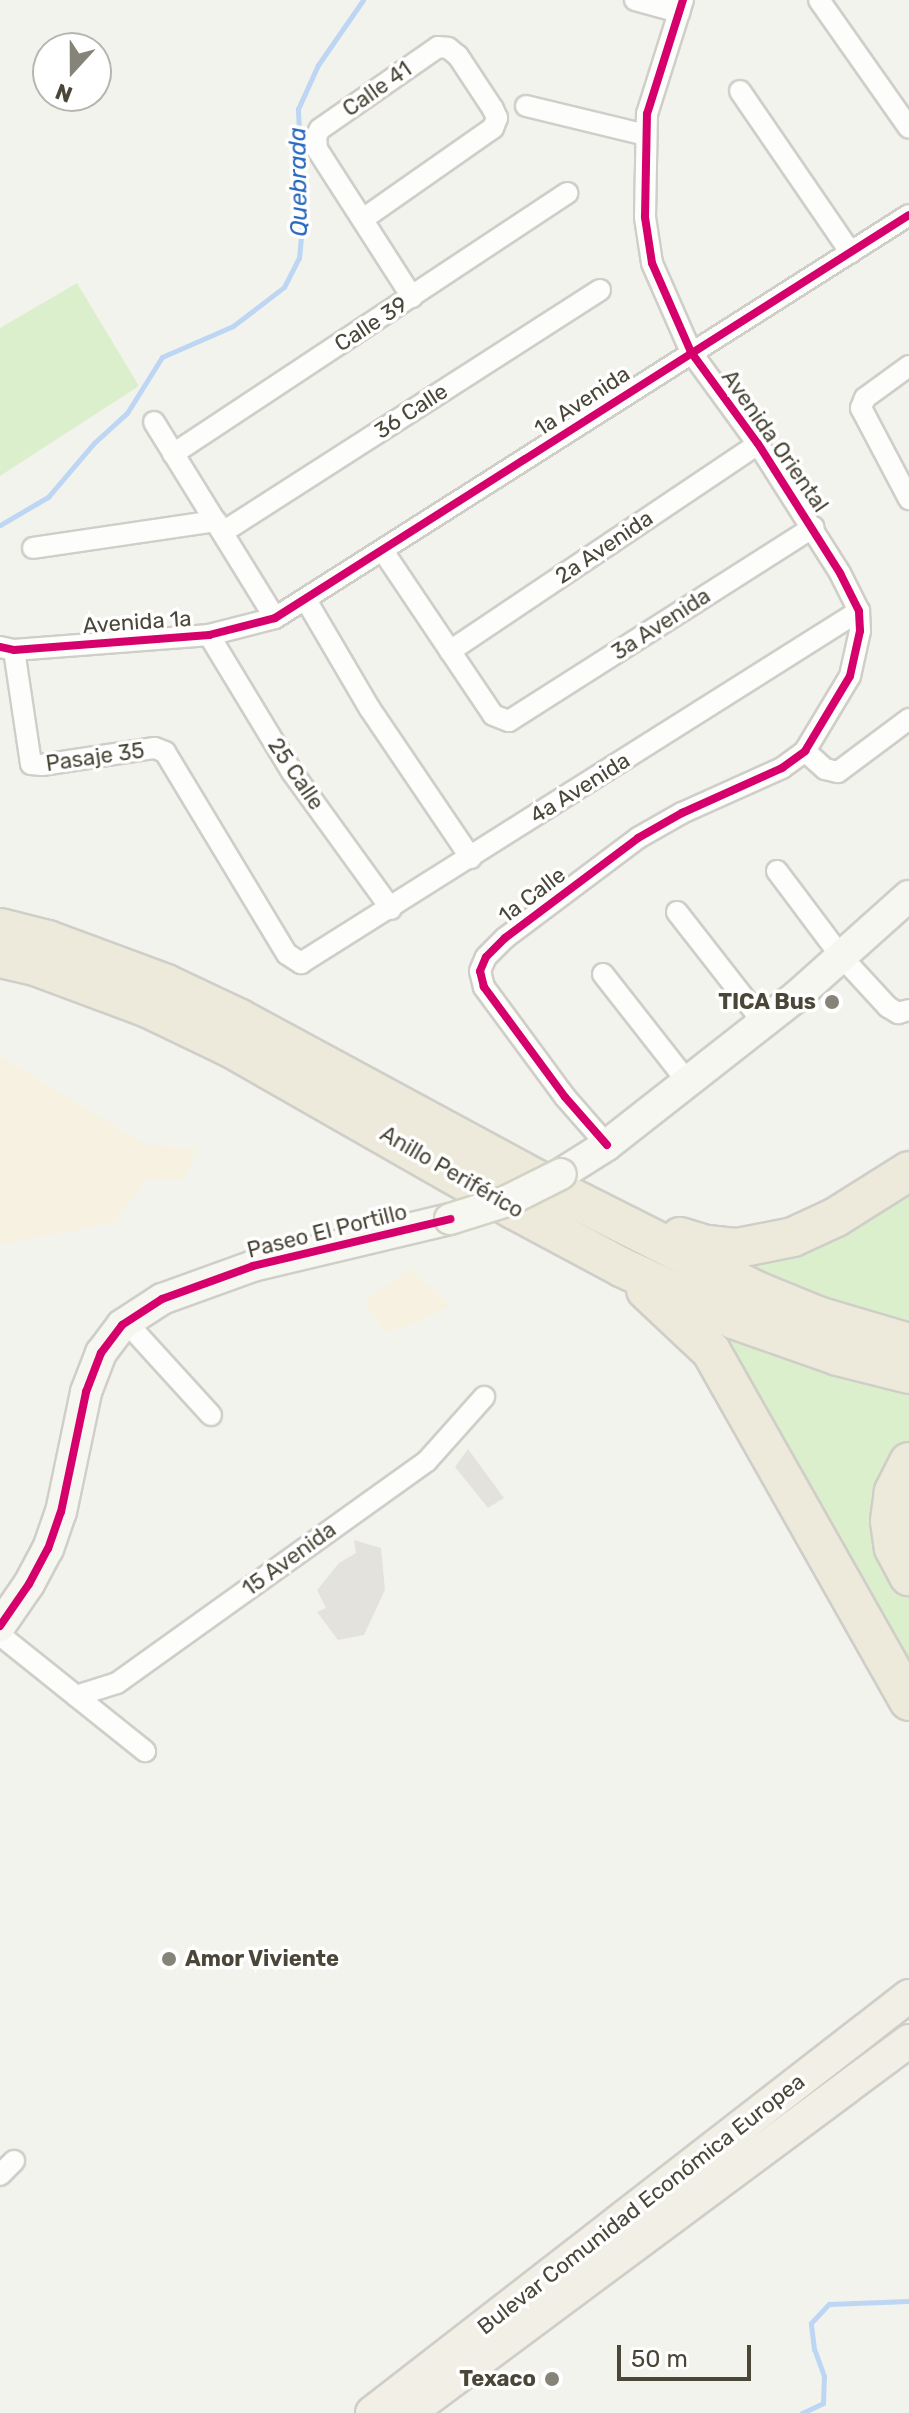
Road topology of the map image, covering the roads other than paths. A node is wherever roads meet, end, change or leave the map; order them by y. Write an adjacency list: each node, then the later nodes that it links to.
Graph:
1 (635, 0): 3 (street)
2 (819, 0): 6 (street)
3 (681, 6): 7 (street, Avenida Oriental)
4 (740, 91): 11 (street)
5 (526, 106): 7 (street)
6 (909, 128)
7 (646, 135): 14 (street, Avenida Oriental)
8 (567, 193): 13 (street, Calle 39)
9 (909, 215): 11 (street, 1a Avenida)
10 (363, 219): 10 (street, Calle 41); 13 (street, Calle 41)
11 (851, 253): 14 (street, 1a Avenida)
12 (600, 290): 20 (street, 36 Calle)
13 (412, 297): 18 (street, Calle 39)
14 (691, 352): 17 (street, Avenida Oriental); 23 (street, 1a Avenida)
15 (909, 366): 19 (street)
16 (154, 422): 18 (street)
17 (758, 444): 21 (street, Avenida Oriental); 29 (street, 2a Avenida)
18 (173, 454): 20 (street)
19 (909, 499)
20 (219, 527): 22 (street); 26 (street)
21 (813, 527): 25 (street, Avenida Oriental); 29 (street, 3a Avenida)
22 (33, 548)
23 (383, 551): 24 (street, 1a Avenida); 29 (street)
24 (306, 600): 26 (street, 1a Avenida); 32 (street)
25 (859, 611): 31 (street); 32 (street, 4a Avenida)
26 (275, 618): 27 (street, Avenida 1a)
27 (209, 635): 28 (street, Avenida 1a); 35 (street, 25 Calle)
28 (7, 649): 40 (street, Pasaje 35)
29 (450, 651)
30 (909, 719): 31 (street)
31 (805, 751): 45 (street, 1a Calle)
32 (471, 858): 35 (street, 4a Avenida)
33 (777, 871): 38 (street)
34 (909, 896): 38 (main road, Paseo El Portillo)
35 (391, 909): 40 (street, 4a Avenida)
36 (677, 912): 43 (street)
37 (0, 928): 47 (highway, Anillo Periférico)
38 (840, 955): 42 (street); 43 (main road, Paseo El Portillo)
39 (0, 958): 48 (highway, Anillo Periférico)
40 (301, 963)
41 (603, 974): 44 (street)
42 (909, 1010)
43 (763, 1022): 44 (main road, Paseo El Portillo)
44 (686, 1080): 45 (main road, Paseo El Portillo)
45 (607, 1145): 49 (main road, Paseo El Portillo, bridge)
46 (909, 1171): 47 (highway)
47 (604, 1215): 50 (highway, Anillo Periférico)
48 (621, 1267): 51 (highway, Anillo Periférico); 59 (highway)
49 (126, 1322): 53 (street); 56 (main road, Paseo El Portillo)
50 (909, 1343)
51 (909, 1374)
52 (484, 1397): 58 (street, 15 Avenida)
53 (211, 1415)
54 (909, 1462): 55 (highway)
55 (909, 1576)
56 (0, 1626)
57 (0, 1635): 58 (street)
58 (76, 1696): 60 (street)
59 (909, 1701)
60 (145, 1751)
61 (909, 1996): 63 (main road, Bulevar Comunidad Económica Europea)
62 (909, 2041): 64 (main road, Bulevar Comunidad Económica Europea)
63 (372, 2413)
64 (409, 2413)

